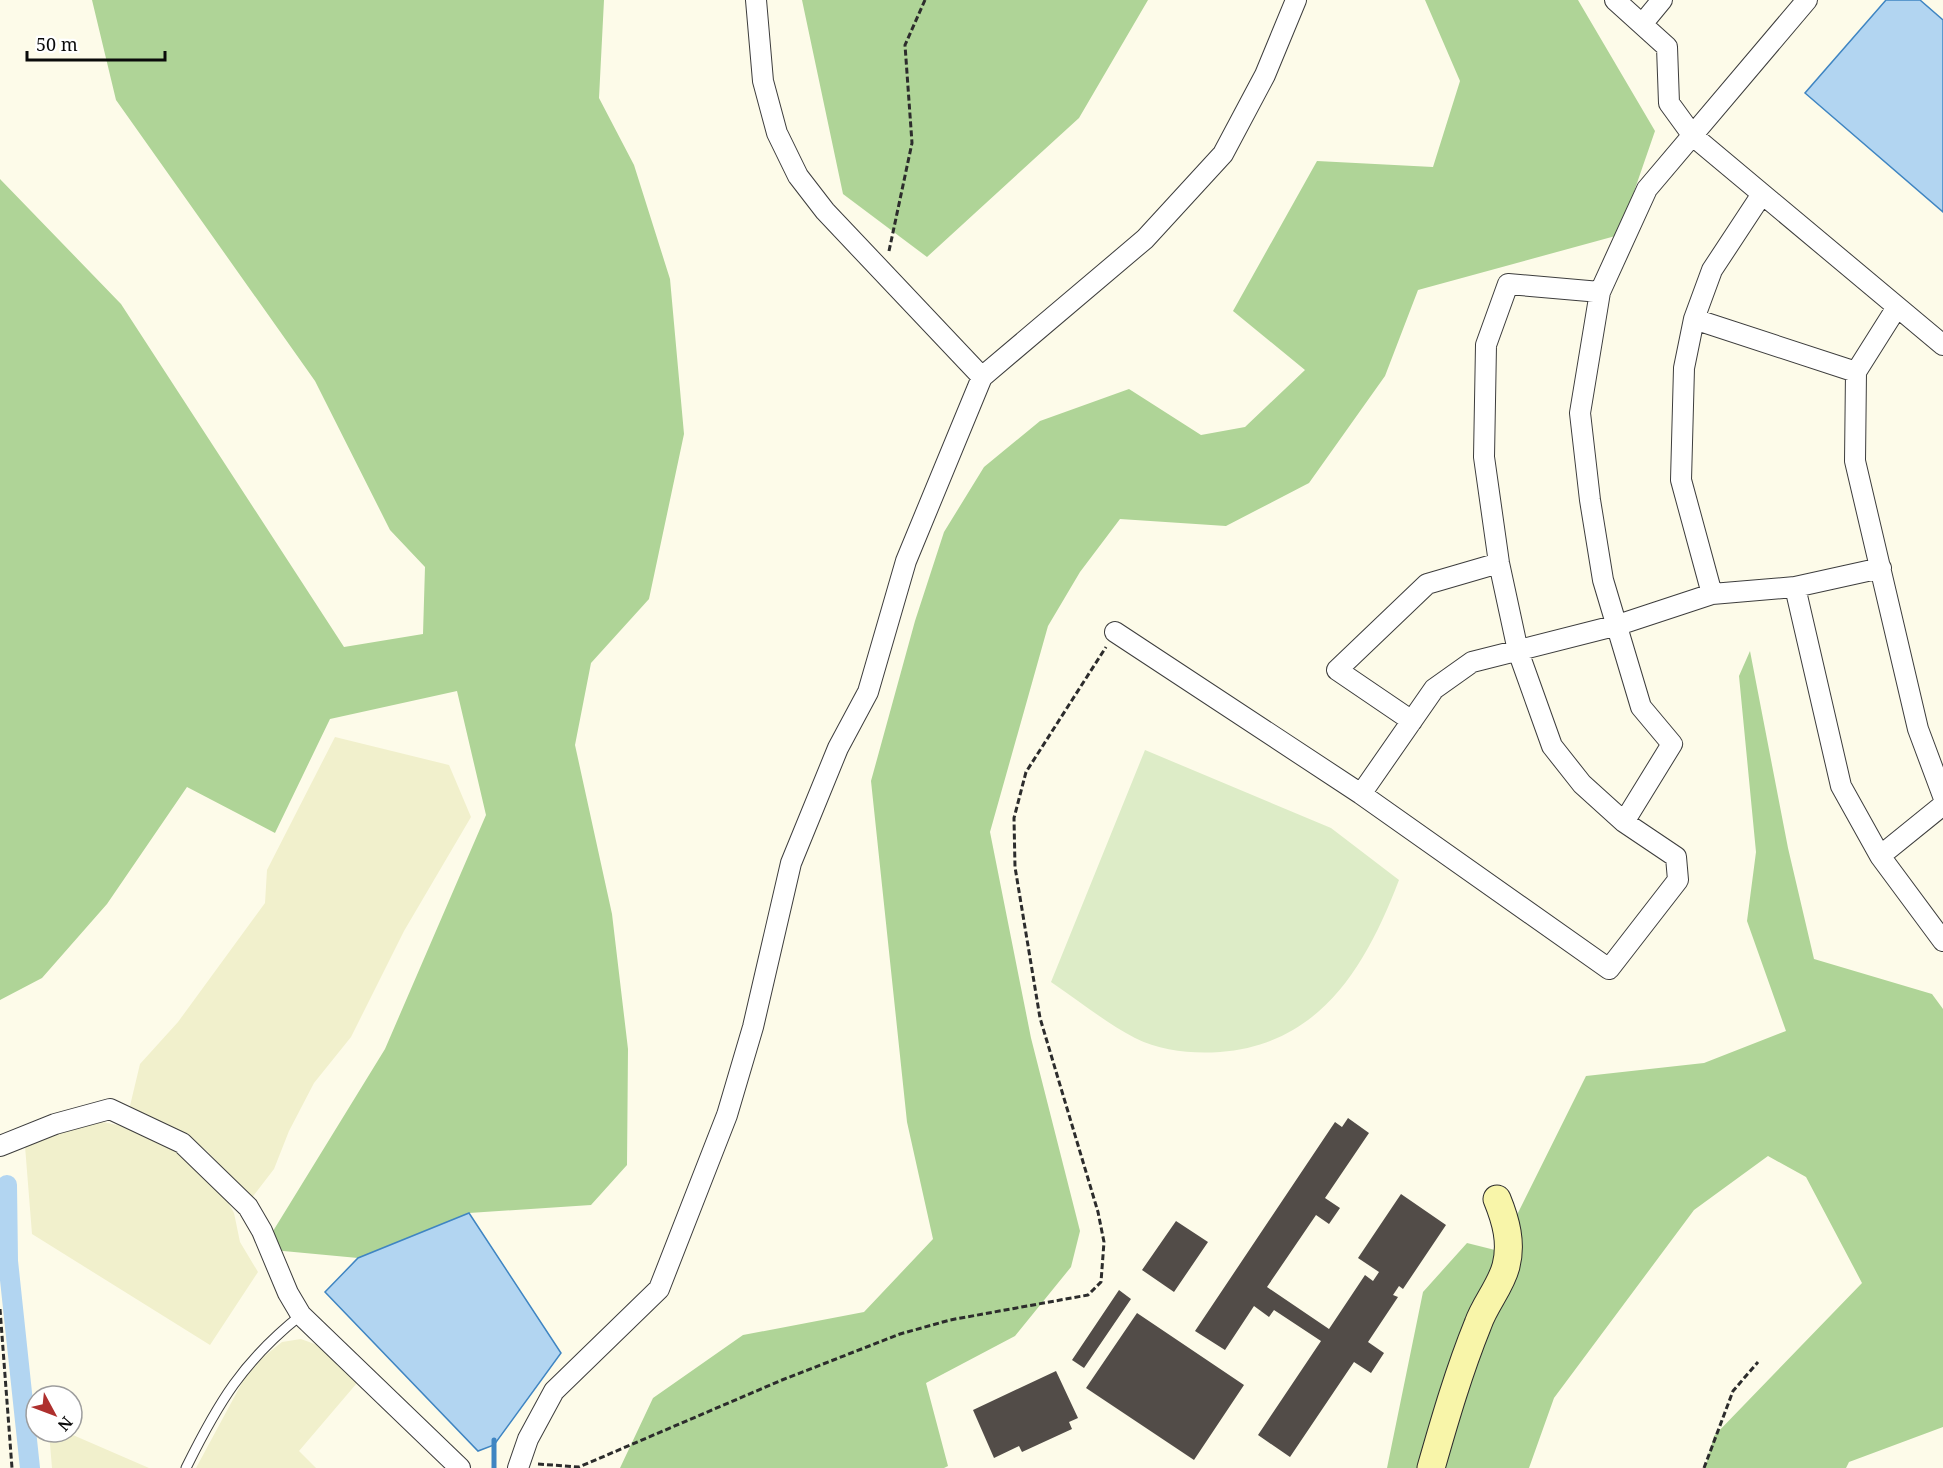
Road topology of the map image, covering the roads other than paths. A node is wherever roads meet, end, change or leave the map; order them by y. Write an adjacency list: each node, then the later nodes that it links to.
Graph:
1 (756, 0): 14 (street)
2 (1296, 0): 14 (street)
3 (1615, 0): 6 (street)
4 (1662, 0): 6 (street)
5 (1807, 0): 7 (street)
6 (1643, 22): 7 (street)
7 (1692, 136): 8 (street); 9 (street)
8 (1762, 194): 10 (street); 11 (street)
9 (1600, 292): 15 (street); 19 (street)
10 (1897, 307): 12 (street); 13 (street)
11 (1694, 319): 13 (street); 18 (street)
12 (1943, 345)
13 (1856, 372): 16 (street)
14 (982, 377): 32 (street)
15 (1499, 563): 21 (street); 22 (street)
16 (1881, 568): 17 (street); 24 (street)
17 (1795, 587): 18 (street); 27 (street)
18 (1712, 594): 19 (street)
19 (1618, 626): 21 (street); 26 (street)
20 (1115, 632): 23 (street)
21 (1518, 651): 22 (street); 26 (street)
22 (1412, 721): 23 (street)
23 (1361, 794): 26 (street)
24 (1943, 796)
25 (1943, 805): 27 (street)
26 (1624, 822)
27 (1880, 856): 28 (street)
28 (1943, 941)
29 (0, 1146): 31 (street)
30 (1497, 1199): 35 (street)
31 (301, 1315): 33 (lane); 34 (street)
32 (519, 1465)
33 (186, 1468)
34 (460, 1468)
35 (1431, 1468)

